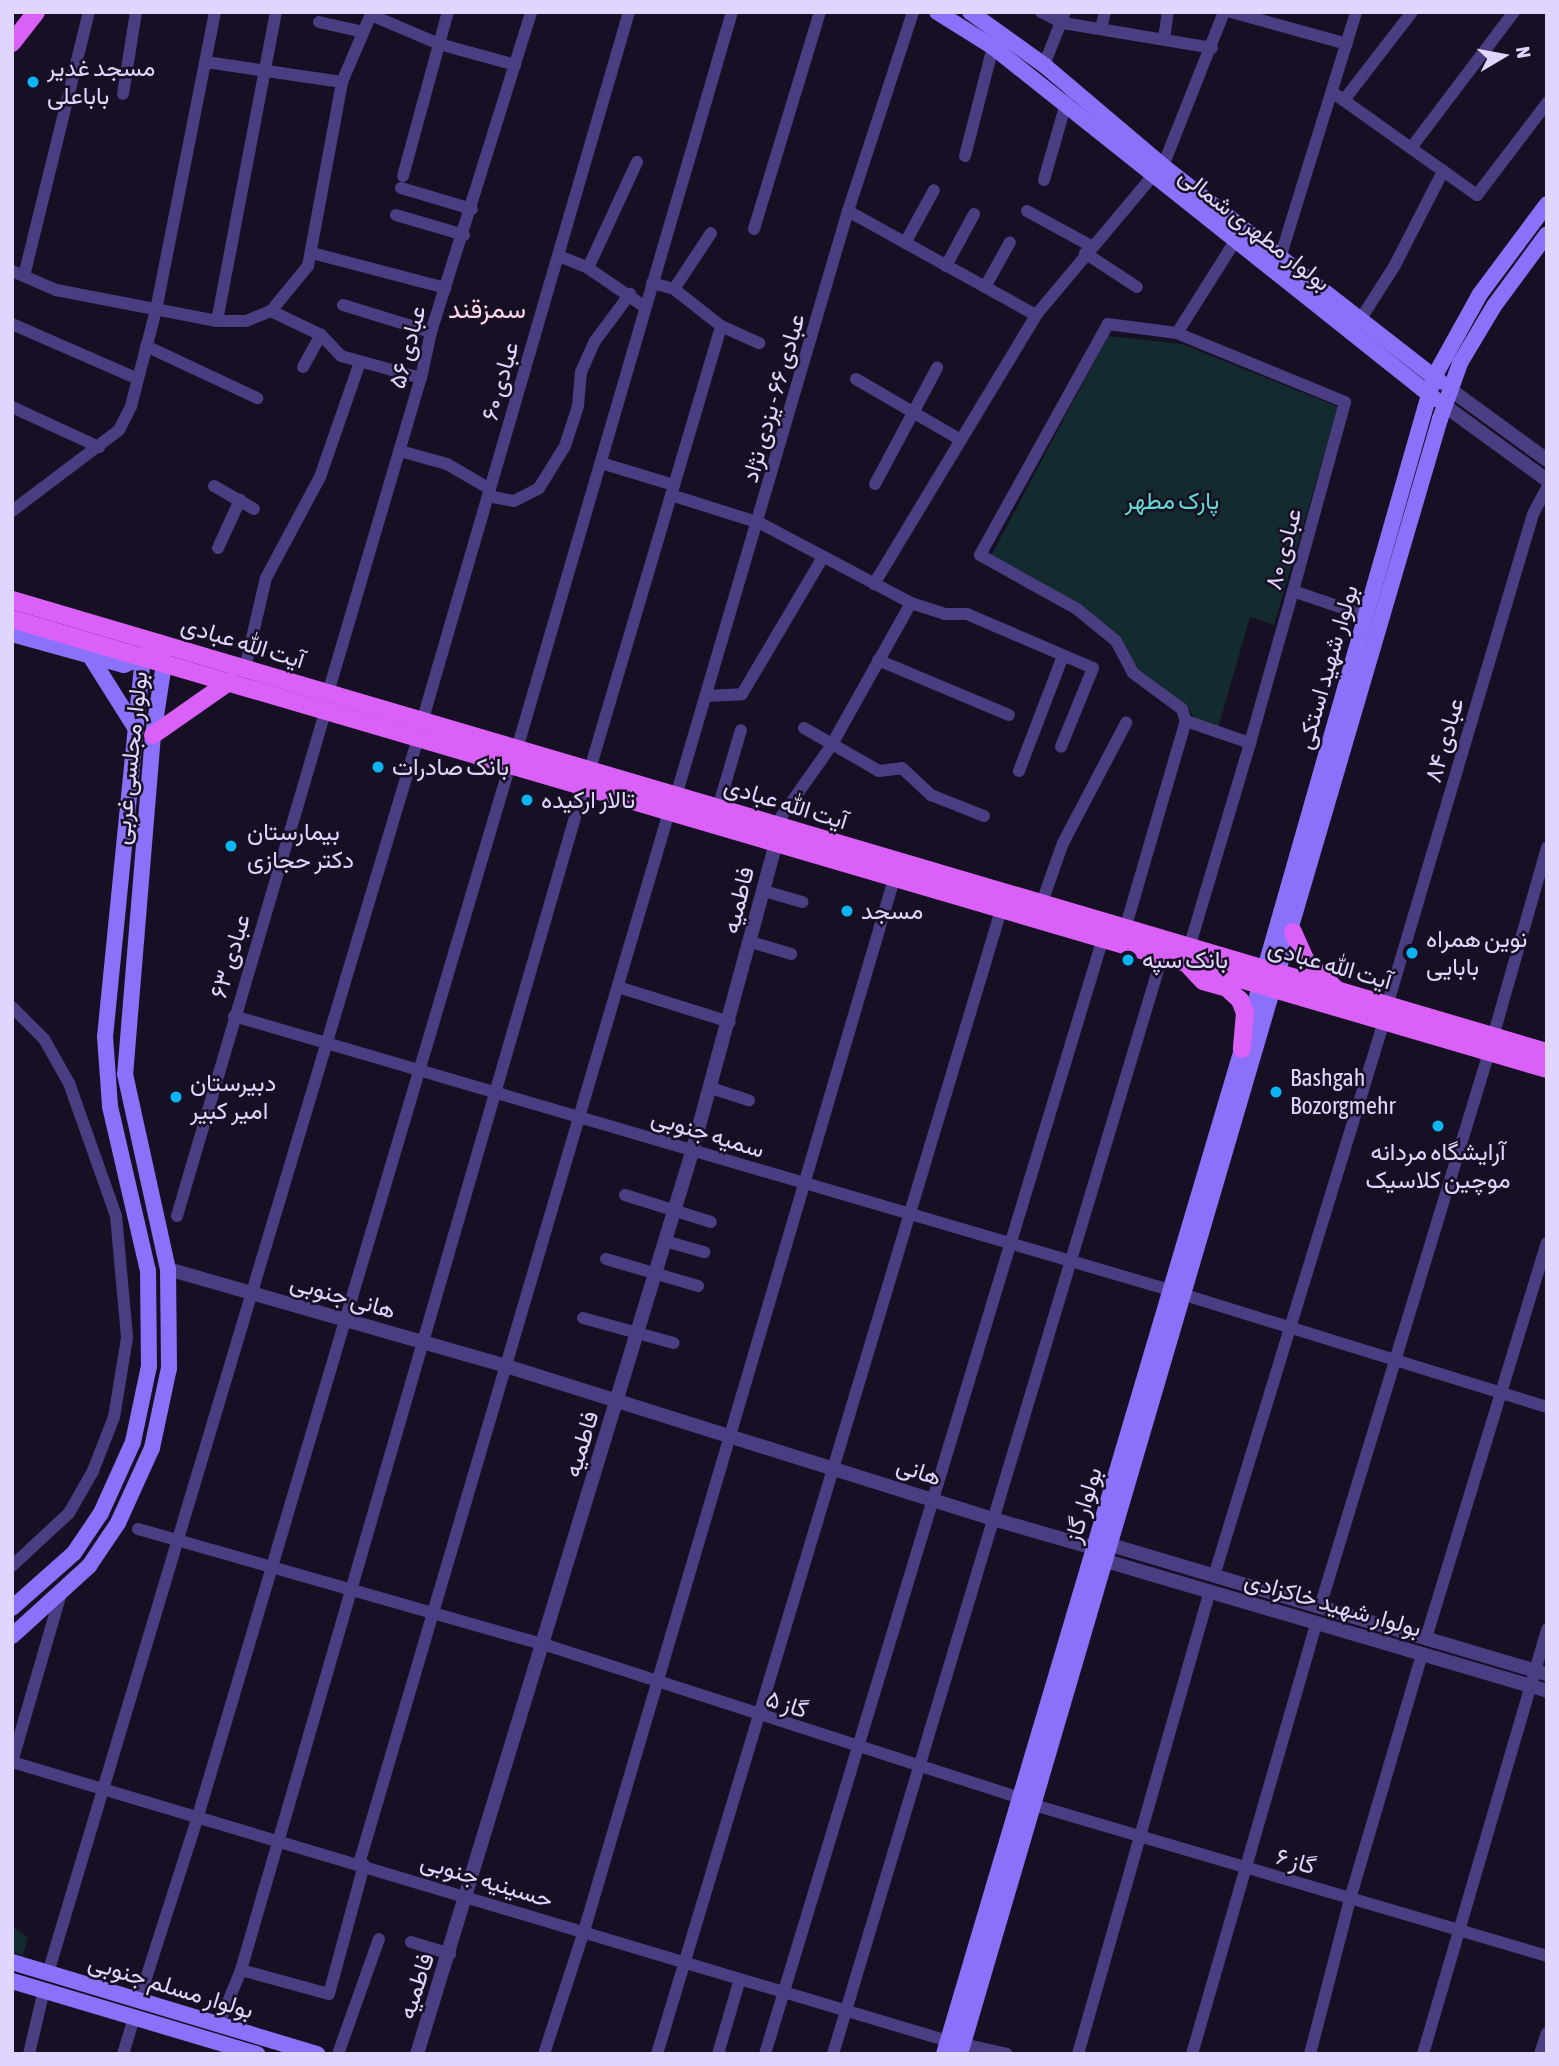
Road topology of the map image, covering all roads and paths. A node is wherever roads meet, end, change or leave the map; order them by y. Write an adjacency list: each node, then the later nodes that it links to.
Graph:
1 (36, 12): 28 (main road)
2 (89, 12): 69 (street)
3 (136, 12): 39 (street)
4 (215, 12): 33 (street)
5 (276, 12): 36 (street)
6 (448, 12): 29 (street)
7 (531, 12): 34 (street, عبادی ۵۶)
8 (629, 12): 65 (street, عبادی ۶۰)
9 (732, 12): 70 (street)
10 (820, 12): 56 (street)
11 (913, 12): 52 (street, عبادی ۶۶ - یزدی نژاد)
12 (937, 12): 31 (main road, بولوار مطهری شمالی)
13 (1041, 12): 23 (street)
14 (1105, 12): 25 (street)
15 (1168, 12): 27 (street)
16 (1224, 12): 32 (street)
17 (1231, 12): 30 (street)
18 (1356, 12): 30 (street)
19 (1412, 12): 41 (street)
20 (1514, 12): 43 (street)
21 (372, 14): 26 (street); 29 (street)
22 (975, 14): 35 (main road, بولوار مطهری شمالی)
23 (1064, 18): 25 (street); 35 (street)
24 (319, 22): 26 (street)
25 (1101, 29): 27 (street)
26 (363, 32): 37 (street)
27 (1164, 39): 32 (street)
28 (12, 43)
29 (439, 44): 34 (street); 51 (street)
30 (1347, 44): 38 (street)
31 (993, 47): 40 (main road, بولوار مطهری شمالی); 44 (street)
32 (1212, 48): 46 (street)
33 (206, 62): 36 (street); 78 (street)
34 (515, 65): 51 (street, عبادی ۵۶)
35 (1044, 65): 40 (main road, بولوار مطهری شمالی)
36 (266, 72): 37 (street); 82 (street)
37 (342, 82): 64 (street)
38 (1332, 92): 41 (street); 66 (street)
39 (122, 94)
40 (1069, 97): 46 (main road, بولوار مطهری شمالی); 48 (street)
41 (1344, 100): 43 (street)
42 (1547, 103): 47 (street)
43 (1411, 148): 47 (street)
44 (965, 156)
45 (636, 162): 68 (street)
46 (1157, 171): 62 (main road, بولوار مطهری شمالی); 63 (street); 66 (main road, بولوار مطهری شمالی)
47 (1443, 171): 81 (street)
48 (1044, 180)
49 (934, 190): 61 (street)
50 (1547, 204): 93 (main road, بولوار شهید استکی)
51 (472, 209): 59 (street, عبادی ۵۶)
52 (848, 211): 61 (street); 117 (street, عبادی ۶۶ - یزدی نژاد)
53 (1027, 211): 63 (street)
54 (974, 214): 67 (street)
55 (396, 215): 59 (street)
56 (754, 229)
57 (711, 233): 74 (street)
58 (1547, 234): 99 (main road, بولوار شهید استکی)
59 (464, 235): 73 (street, عبادی ۵۶)
60 (1010, 242): 71 (street)
61 (905, 243): 67 (street)
62 (1234, 243): 86 (street); 97 (main road, بولوار مطهری شمالی)
63 (1088, 249): 72 (street); 80 (street)
64 (312, 253): 73 (street); 79 (street)
65 (559, 256): 68 (street); 113 (street, عبادی ۶۰)
66 (1280, 258): 81 (main road, بولوار مطهری شمالی)
67 (946, 266): 71 (street)
68 (588, 268): 75 (street)
69 (18, 274): 78 (street)
70 (652, 283): 74 (street); 77 (street)
71 (985, 287): 80 (street)
72 (1137, 287)
73 (445, 288): 85 (street, عبادی ۵۶)
74 (674, 289): 84 (street)
75 (630, 294): 77 (street); 113 (street)
76 (343, 305): 85 (street)
77 (645, 307): 106 (street)
78 (156, 310): 82 (street); 89 (street)
79 (271, 311): 82 (street); 87 (street)
80 (1035, 315): 102 (street)
81 (1360, 320): 93 (main road, بولوار مطهری شمالی)
82 (217, 321)
83 (12, 324): 95 (street)
84 (721, 326): 88 (street); 112 (street)
85 (430, 332): 94 (street, عبادی ۵۶)
86 (1177, 333): 121 (street, عبادی ۸۰); 138 (street, عبادی ۸۰)
87 (321, 335): 90 (street); 91 (street)
88 (760, 342)
89 (146, 346): 95 (street); 98 (street)
90 (360, 362): 94 (street); 133 (street)
91 (303, 367)
92 (937, 368): 101 (street)
93 (1434, 377): 97 (main road, بولوار شهید استکی); 99 (main road, بولوار مطهری شمالی)
94 (421, 378): 104 (street, عبادی ۵۶)
95 (138, 379): 103 (street)
96 (856, 379): 101 (street)
97 (1428, 395): 99 (main road, بولوار مطهری شمالی); 124 (main road, بولوار شهید استکی)
98 (257, 398)
99 (1448, 398): 105 (street, بولوار مطهری شمالی); 107 (street, بولوار مطهری شمالی); 163 (main road, بولوار شهید استکی)
100 (12, 407): 103 (street)
101 (915, 413): 102 (street); 109 (street)
102 (961, 440): 120 (street)
103 (99, 447): 116 (street)
104 (400, 450): 113 (street); 136 (street, عبادی ۵۶)
105 (1545, 452): 107 (street)
106 (601, 463): 112 (street); 148 (street)
107 (1531, 468): 108 (street, بولوار مطهری شمالی)
108 (1547, 480)
109 (876, 484)
110 (214, 486): 114 (street)
111 (1547, 488): 173 (street, عبادی ۸۴)
112 (672, 490): 117 (street); 150 (street)
113 (489, 493): 142 (street, عبادی ۶۰)
114 (240, 500): 115 (street); 118 (street)
115 (254, 509)
116 (12, 511)
117 (760, 523): 119 (street); 135 (street, عبادی ۶۶ - یزدی نژاد)
118 (218, 548)
119 (822, 557): 120 (street); 135 (street)
120 (874, 584): 123 (street)
121 (1293, 591): 124 (street); 145 (street, عبادی ۸۰)
122 (12, 600): 127 (main road, آیت الله عبادی)
123 (911, 603): 129 (street); 131 (street)
124 (1366, 616): 169 (main road, بولوار شهید استکی)
125 (12, 618): 130 (main road, آیت الله عبادی)
126 (12, 634): 128 (main road)
127 (158, 642): 130 (main road, بولوار مجلسی غربی); 132 (main road, بولوار مجلسی غربی); 133 (main road, آیت الله عبادی)
128 (90, 656): 130 (main road); 140 (main road)
129 (1063, 656): 147 (street); 149 (street)
130 (142, 657): 132 (main road, آیت الله عبادی); 140 (main road, بولوار مجلسی غربی)
131 (878, 660): 137 (street); 146 (street)
132 (164, 664): 134 (main road, آیت الله عبادی); 144 (main road, بولوار مجلسی غربی)
133 (245, 668): 136 (main road, آیت الله عبادی)
134 (230, 681): 136 (main road, آیت الله عبادی); 144 (main road)
135 (707, 696): 151 (street, عبادی ۶۶ - یزدی نژاد)
136 (327, 701): 142 (main road, آیت الله عبادی); 174 (street, عبادی ۶۳)
137 (1009, 715)
138 (1186, 721): 145 (street); 162 (street)
139 (1126, 723): 160 (street)
140 (134, 726): 230 (main road, بولوار مجلسی غربی)
141 (804, 728): 146 (street)
142 (420, 730): 148 (main road, آیت الله عبادی); 176 (street, عبادی ۶۰)
143 (741, 730): 152 (street)
144 (153, 735): 199 (main road, بولوار مجلسی غربی)
145 (1250, 743): 167 (street, عبادی ۸۰)
146 (831, 746): 153 (street); 154 (street)
147 (1061, 747)
148 (513, 757): 150 (main road, آیت الله عبادی); 180 (street)
149 (1019, 771)
150 (587, 778): 151 (main road, آیت الله عبادی); 183 (street)
151 (673, 804): 152 (main road, آیت الله عبادی); 155 (main road, آیت الله عبادی); 170 (street, عبادی ۶۶ - یزدی نژاد)
152 (718, 808): 160 (main road, آیت الله عبادی)
153 (984, 816)
154 (781, 817)
155 (776, 843): 157 (main road, آیت الله عبادی); 158 (street, فاطمیه)
156 (1547, 848): 177 (street)
157 (894, 879): 161 (main road, آیت الله عبادی); 187 (street)
158 (764, 891): 159 (street); 165 (street, فاطمیه)
159 (802, 902)
160 (1041, 905): 162 (main road, آیت الله عبادی)
161 (1001, 910): 164 (main road, آیت الله عبادی); 190 (street)
162 (1125, 929): 167 (main road, آیت الله عبادی)
163 (1293, 932): 169 (main road, بولوار شهید استکی); 171 (main road)
164 (1102, 941): 168 (main road, آیت الله عبادی); 194 (street)
165 (751, 942): 166 (street); 175 (street, فاطمیه)
166 (791, 954)
167 (1186, 956): 168 (main road, آیت الله عبادی); 169 (main road, آیت الله عبادی); 178 (main road)
168 (1162, 957): 198 (street)
169 (1270, 979): 171 (main road, آیت الله عبادی); 173 (main road, آیت الله عبادی); 178 (main road, بولوار گاز); 203 (main road, بولوار گاز)
170 (618, 988): 175 (street); 185 (street, عبادی ۶۶ - یزدی نژاد)
171 (1340, 992): 173 (main road, آیت الله عبادی)
172 (12, 1007): 223 (street)
173 (1386, 1013): 177 (main road, آیت الله عبادی); 206 (street, عبادی ۸۴)
174 (234, 1016): 176 (street, سمیه جنوبی); 191 (street, عبادی ۶۳)
175 (730, 1022): 182 (street, فاطمیه)
176 (327, 1043): 180 (street, سمیه جنوبی); 202 (street, عبادی ۶۰)
177 (1491, 1044): 179 (main road, آیت الله عبادی); 181 (main road, آیت الله عبادی); 210 (street)
178 (1242, 1049): 203 (main road, بولوار گاز)
179 (1547, 1052)
180 (419, 1069): 183 (street, سمیه جنوبی); 205 (street)
181 (1547, 1069)
182 (711, 1088): 184 (street); 186 (street, فاطمیه)
183 (496, 1091): 185 (street, سمیه جنوبی); 208 (street)
184 (749, 1100)
185 (580, 1116): 186 (street, سمیه جنوبی); 211 (street, عبادی ۶۶ - یزدی نژاد)
186 (692, 1152): 187 (street, سمیه جنوبی); 189 (street, فاطمیه)
187 (804, 1183): 190 (street, سمیه جنوبی); 215 (street)
188 (625, 1195): 189 (street)
189 (674, 1210): 192 (street); 193 (street, فاطمیه)
190 (909, 1213): 194 (street, سمیه جنوبی); 216 (street)
191 (177, 1216)
192 (711, 1222)
193 (665, 1241): 196 (street); 200 (street, فاطمیه)
194 (1010, 1242): 198 (street, سمیه جنوبی); 217 (street)
195 (1547, 1243): 212 (street)
196 (704, 1252)
197 (606, 1259): 200 (street)
198 (1071, 1260): 203 (street, سمیه جنوبی); 218 (street)
199 (167, 1269): 202 (street, هانی جنوبی); 228 (main road, بولوار مجلسی غربی)
200 (656, 1273): 201 (street); 207 (street, فاطمیه)
201 (698, 1286)
202 (253, 1293): 205 (street, هانی جنوبی); 220 (street, عبادی ۶۰)
203 (1178, 1293): 206 (street, سمیه جنوبی); 221 (main road, بولوار گاز); 222 (main road, بولوار گاز)
204 (583, 1318): 207 (street)
205 (345, 1320): 208 (street, هانی جنوبی); 224 (street)
206 (1287, 1330): 210 (street, سمیه جنوبی); 225 (street, عبادی ۸۴)
207 (638, 1333): 209 (street); 213 (street, فاطمیه)
208 (423, 1342): 211 (street, هانی جنوبی); 226 (street)
209 (674, 1343)
210 (1393, 1361): 212 (street, سمیه جنوبی); 229 (street)
211 (506, 1366): 213 (street, هانی جنوبی); 231 (street, عبادی ۶۶ - یزدی نژاد)
212 (1499, 1393): 214 (street, سمیه جنوبی); 235 (street)
213 (617, 1400): 215 (street, هانی); 236 (street, فاطمیه)
214 (1547, 1407)
215 (730, 1434): 216 (street, هانی); 239 (street)
216 (834, 1468): 217 (street, هانی); 242 (street)
217 (932, 1500): 218 (street, هانی); 243 (street)
218 (993, 1519): 221 (street, هانی); 245 (street)
219 (138, 1529): 220 (street, گاز ۵)
220 (179, 1540): 224 (street, گاز ۵); 246 (street, عبادی ۶۰)
221 (1094, 1548): 222 (street); 247 (main road, بولوار گاز)
222 (1109, 1553): 225 (street); 227 (street, بولوار شهید خاکزادی); 247 (main road, بولوار گاز)
223 (12, 1566)
224 (272, 1567): 226 (street, گاز ۵); 248 (street)
225 (1214, 1576): 229 (street)
226 (351, 1589): 231 (street, گاز ۵); 250 (street)
227 (1210, 1591): 232 (street, بولوار شهید خاکزادی); 249 (street)
228 (60, 1597): 234 (main road, بولوار مجلسی غربی); 244 (street)
229 (1320, 1607): 235 (street)
230 (12, 1608)
231 (433, 1613): 236 (street, گاز ۵); 251 (street, عبادی ۶۶ - یزدی نژاد)
232 (1316, 1623): 237 (street, بولوار شهید خاکزادی); 252 (street)
233 (1547, 1629): 238 (street)
234 (12, 1636)
235 (1426, 1638): 238 (street)
236 (543, 1644): 239 (street, گاز ۵); 253 (street, فاطمیه)
237 (1422, 1654): 240 (street, بولوار شهید خاکزادی); 254 (street)
238 (1541, 1673): 240 (street)
239 (657, 1683): 242 (street, گاز ۵); 256 (street)
240 (1530, 1686): 241 (street, بولوار شهید خاکزادی); 255 (street)
241 (1547, 1691)
242 (759, 1717): 243 (street, گاز ۵); 262 (street)
243 (858, 1748): 245 (street, گاز ۵); 268 (street)
244 (12, 1762): 246 (street, حسینیه جنوبی)
245 (919, 1767): 247 (street, گاز ۵); 270 (street)
246 (106, 1789): 248 (street, حسینیه جنوبی); 264 (street, عبادی ۶۰)
247 (1027, 1801): 249 (street, گاز ۶); 275 (main road, بولوار گاز)
248 (198, 1816): 250 (street, حسینیه جنوبی); 269 (street)
249 (1137, 1836): 252 (street, گاز ۶); 288 (street)
250 (279, 1839): 251 (street, حسینیه جنوبی); 263 (street)
251 (362, 1864): 253 (street, حسینیه جنوبی); 263 (street, عبادی ۶۶ - یزدی نژاد)
252 (1243, 1867): 254 (street, گاز ۶); 289 (street)
253 (469, 1897): 256 (street, حسینیه جنوبی); 259 (street, فاطمیه)
254 (1350, 1899): 255 (street, گاز ۶); 290 (street)
255 (1458, 1930): 260 (street, گاز ۶); 291 (street)
256 (584, 1931): 262 (street, حسینیه جنوبی); 282 (street)
257 (379, 1939): 280 (street)
258 (411, 1942): 259 (street)
259 (450, 1954): 281 (street, فاطمیه)
260 (1547, 1956)
261 (12, 1962): 264 (main road, بولوار مسلم جنوبی)
262 (686, 1962): 265 (street, حسینیه جنوبی); 283 (street)
263 (241, 1970): 272 (street)
264 (48, 1973): 269 (main road, بولوار مسلم جنوبی)
265 (740, 1979): 268 (street, حسینیه جنوبی); 284 (street)
266 (12, 1981): 267 (main road, بولوار مسلم جنوبی)
267 (44, 1990): 271 (main road, بولوار مسلم جنوبی); 276 (street)
268 (784, 1992): 270 (street, حسینیه جنوبی); 285 (street)
269 (139, 2000): 272 (main road, بولوار مسلم جنوبی)
270 (846, 2010): 275 (street, حسینیه جنوبی); 286 (street)
271 (134, 2017): 274 (main road, بولوار مسلم جنوبی); 277 (street)
272 (219, 2024): 279 (main road, بولوار مسلم جنوبی)
273 (1547, 2033): 292 (street)
274 (212, 2047): 278 (main road, بولوار مسلم جنوبی)
275 (954, 2048): 287 (street, حسینیه جنوبی)
276 (29, 2054)
277 (122, 2054)
278 (257, 2054)
279 (317, 2054)
280 (338, 2054)
281 (417, 2054)
282 (544, 2054)
283 (657, 2054)
284 (718, 2054)
285 (765, 2054)
286 (833, 2054)
287 (1007, 2054)
288 (1078, 2054)
289 (1192, 2054)
290 (1310, 2054)
291 (1423, 2054)
292 (1540, 2054)

